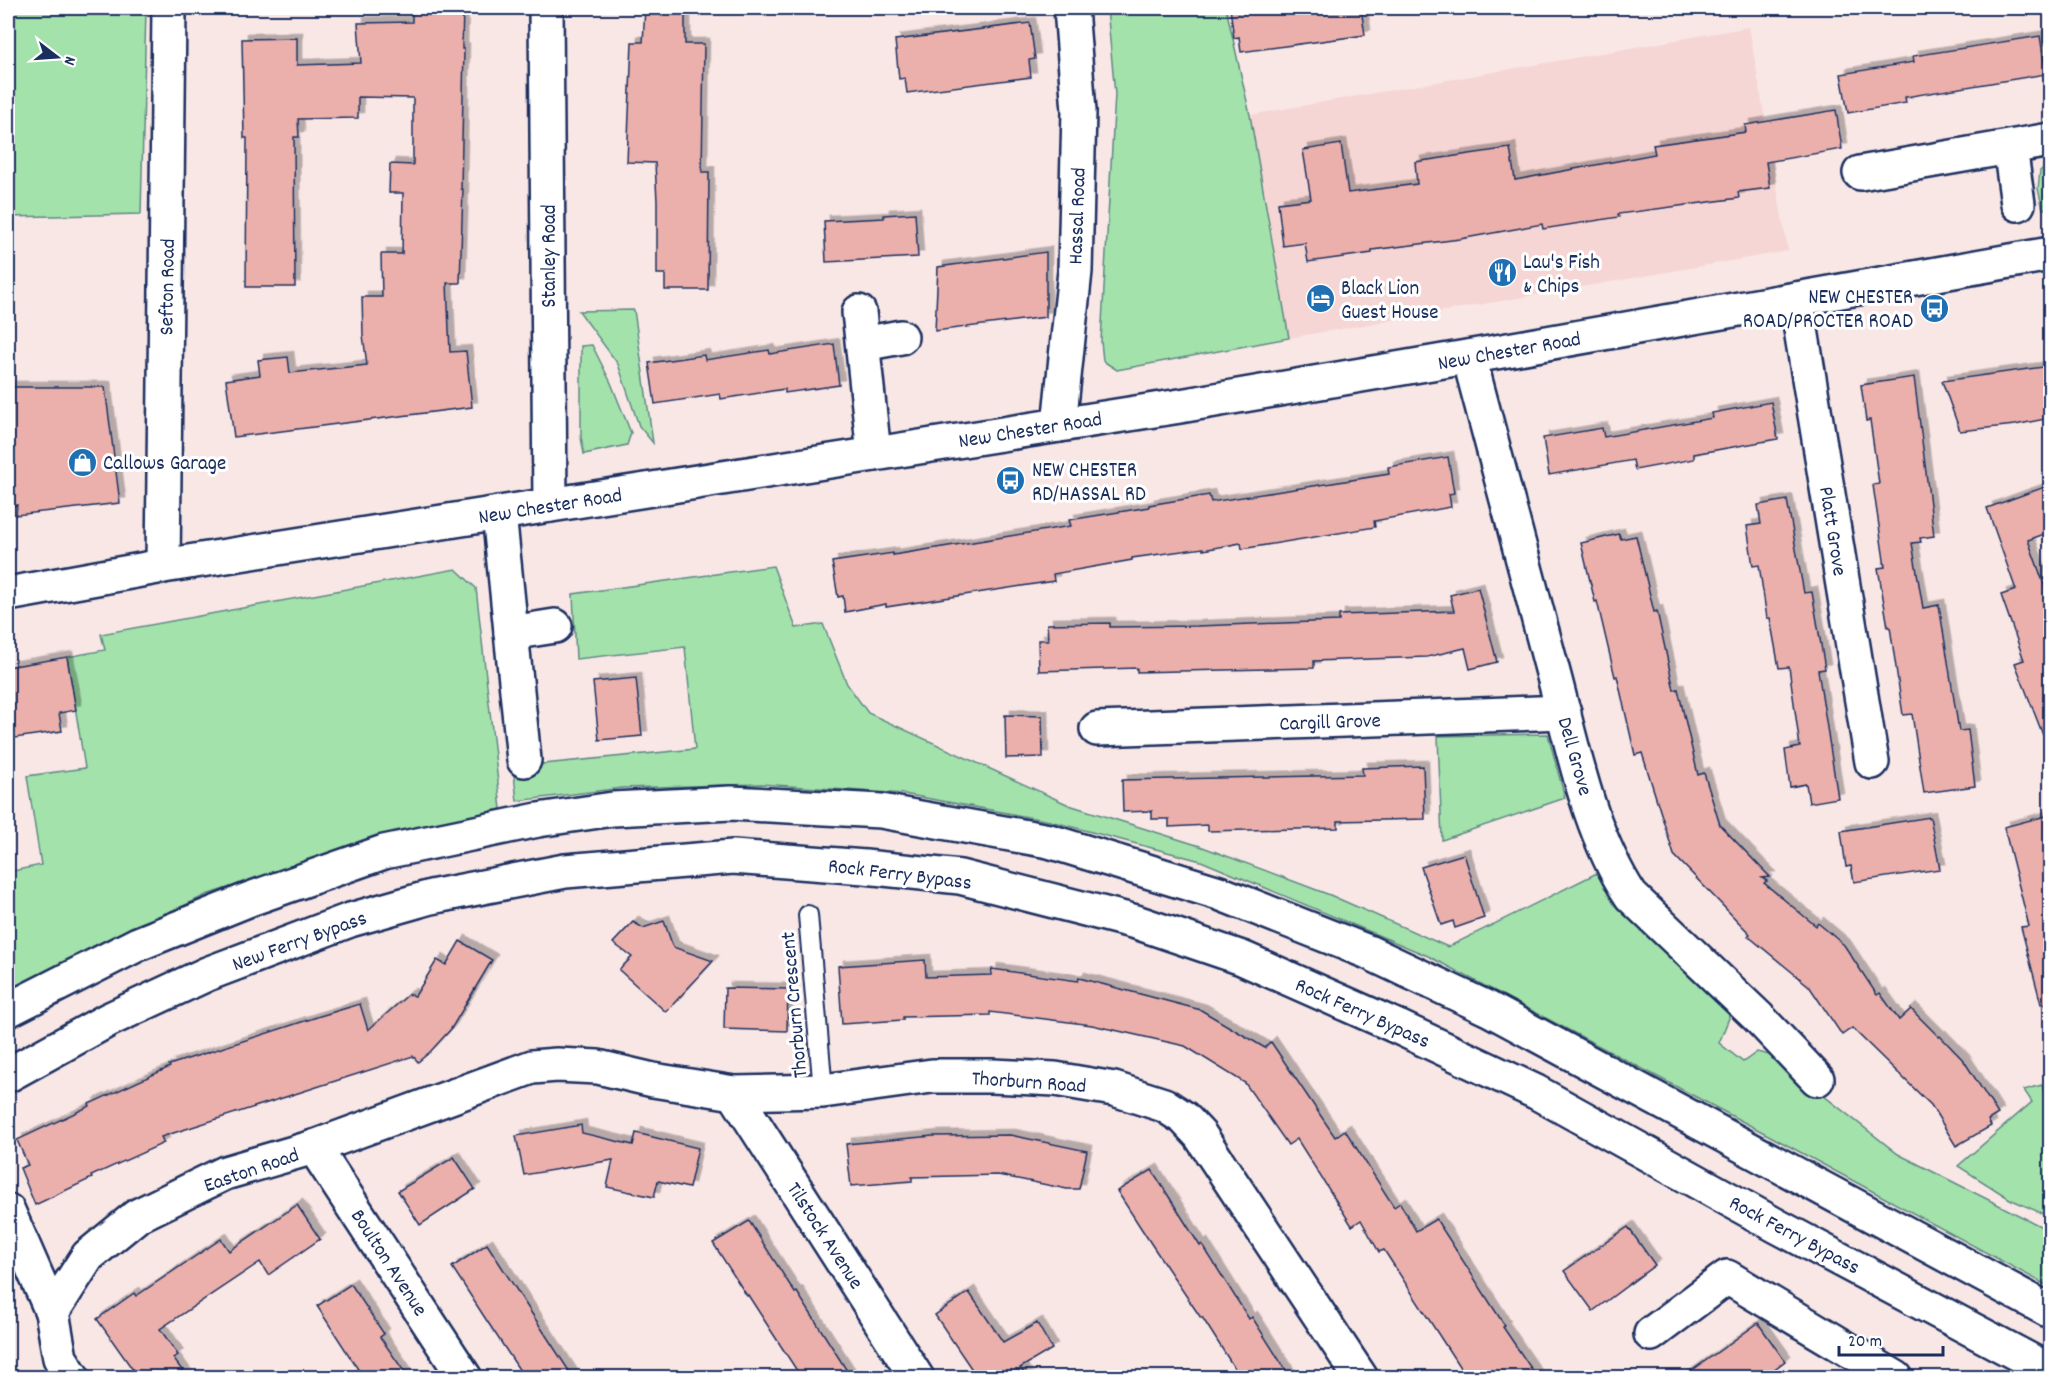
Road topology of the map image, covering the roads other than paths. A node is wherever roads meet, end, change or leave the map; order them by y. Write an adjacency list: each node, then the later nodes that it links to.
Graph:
1 (169, 8): 18 (main road, Sefton Road)
2 (546, 8): 16 (main road, Stanley Road)
3 (1071, 8): 14 (main road, Hassal Road)
4 (2050, 140): 5 (main road)
5 (2010, 147): 6 (main road); 7 (main road)
6 (1860, 173)
7 (2018, 204)
8 (2050, 254): 9 (main road, New Chester Road)
9 (1796, 299): 13 (main road, New Chester Road); 25 (main road, Platt Grove)
10 (859, 312): 12 (main road)
11 (902, 337): 12 (main road)
12 (863, 344): 15 (main road)
13 (1469, 357): 14 (main road, New Chester Road); 22 (main road, Dell Grove)
14 (1059, 424): 15 (main road, New Chester Road)
15 (874, 454): 16 (main road, New Chester Road)
16 (550, 505): 17 (main road, New Chester Road)
17 (499, 513): 18 (main road, New Chester Road); 21 (main road)
18 (163, 566): 19 (main road, New Chester Road)
19 (8, 594)
20 (555, 626): 21 (main road)
21 (511, 633): 24 (main road)
22 (1564, 712): 23 (main road, Cargill Grove); 31 (main road, Dell Grove)
23 (1097, 729)
24 (524, 760)
25 (1872, 762)
26 (612, 867): 30 (main road, New Ferry Bypass); 39 (main road, Rock Ferry Bypass)
27 (808, 915): 32 (lane, Thorburn Crescent)
28 (8, 1010): 36 (main road)
29 (557, 1065): 33 (main road, Thorburn Road); 34 (main road, Easton Road)
30 (8, 1075)
31 (1817, 1079)
32 (823, 1091): 33 (main road, Thorburn Road); 43 (main road, Thorburn Road)
33 (734, 1093): 42 (main road, Tilstock Avenue)
34 (314, 1147): 37 (main road, Easton Road); 41 (main road, Boulton Avenue)
35 (8, 1211): 37 (main road)
36 (2050, 1311)
37 (52, 1312): 40 (main road)
38 (1651, 1334): 44 (main road)
39 (2050, 1371)
40 (73, 1377)
41 (465, 1377)
42 (917, 1377)
43 (1360, 1377)
44 (1896, 1377)

